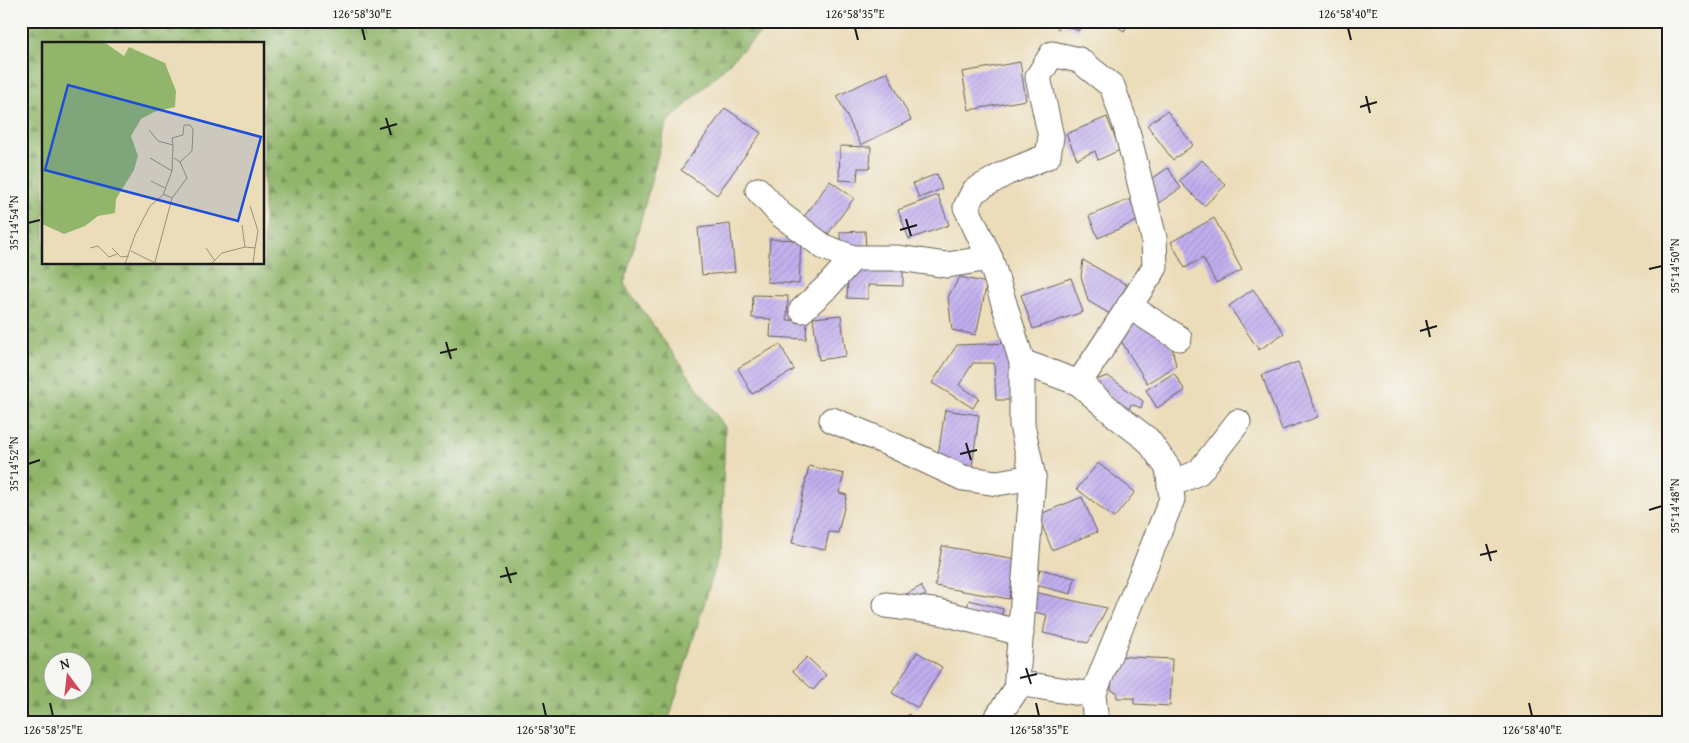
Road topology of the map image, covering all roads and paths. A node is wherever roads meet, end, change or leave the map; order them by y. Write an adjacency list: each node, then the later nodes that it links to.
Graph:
1 (758, 190): 2 (street)
2 (853, 258): 3 (street); 5 (street)
3 (990, 258): 4 (street); 7 (street)
4 (1129, 306): 6 (street); 8 (street)
5 (802, 310)
6 (1179, 338)
7 (1022, 362): 8 (street); 11 (street)
8 (1079, 383): 12 (street)
9 (832, 420): 11 (street)
10 (1238, 422): 12 (street)
11 (1033, 477): 14 (street)
12 (1170, 485): 16 (street)
13 (886, 606): 14 (street)
14 (1020, 633): 15 (street)
15 (1016, 683): 16 (street); 17 (street)
16 (1093, 695): 18 (street)
17 (994, 722)
18 (1096, 722)

